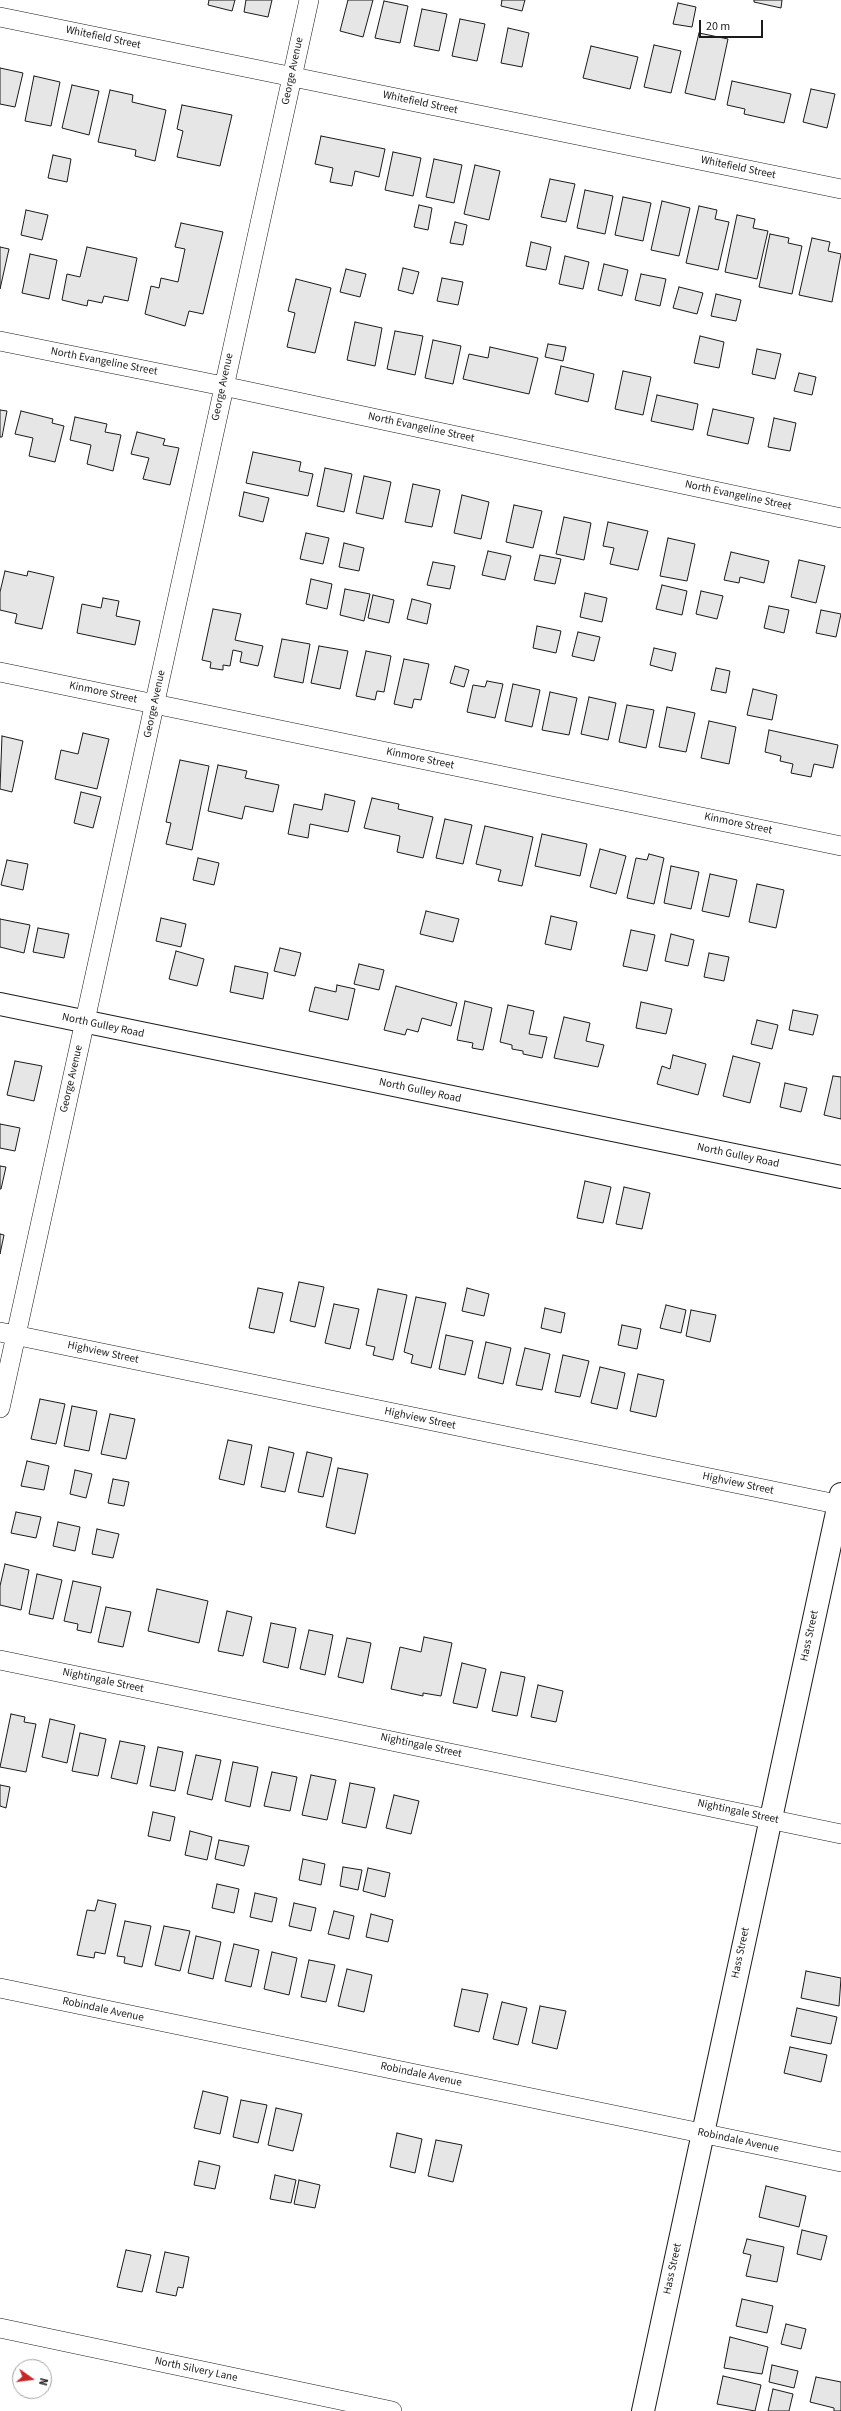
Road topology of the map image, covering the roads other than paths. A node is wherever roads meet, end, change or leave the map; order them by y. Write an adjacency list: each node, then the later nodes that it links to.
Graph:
1 (309, 0): 3 (street, George Avenue)
2 (0, 17): 3 (street, Whitefield Street)
3 (292, 77): 4 (street, Whitefield Street); 6 (street, George Avenue)
4 (841, 189)
5 (0, 341): 6 (street, North Evangeline Street)
6 (223, 386): 7 (street, North Evangeline Street); 9 (street, George Avenue)
7 (841, 518)
8 (0, 672): 9 (street, Kinmore Street)
9 (155, 704): 10 (street, Kinmore Street); 12 (street, George Avenue)
10 (841, 846)
11 (0, 1004): 12 (street, North Gulley Road)
12 (86, 1022): 13 (street, North Gulley Road); 14 (street, George Avenue)
13 (841, 1177)
14 (8, 1334): 15 (street, George Avenue); 16 (street, Highview Street)
15 (0, 1408)
16 (840, 1501): 18 (street, Hass Street)
17 (0, 1660): 18 (street, Nightingale Street)
18 (770, 1818): 19 (street, Nightingale Street); 21 (street, Hass Street)
19 (841, 1834)
20 (0, 1988): 21 (street, Robindale Avenue)
21 (702, 2134): 22 (street, Robindale Avenue); 25 (street, Hass Street)
22 (841, 2162)
23 (0, 2328): 24 (street, North Silvery Lane)
24 (392, 2411)
25 (643, 2411)

